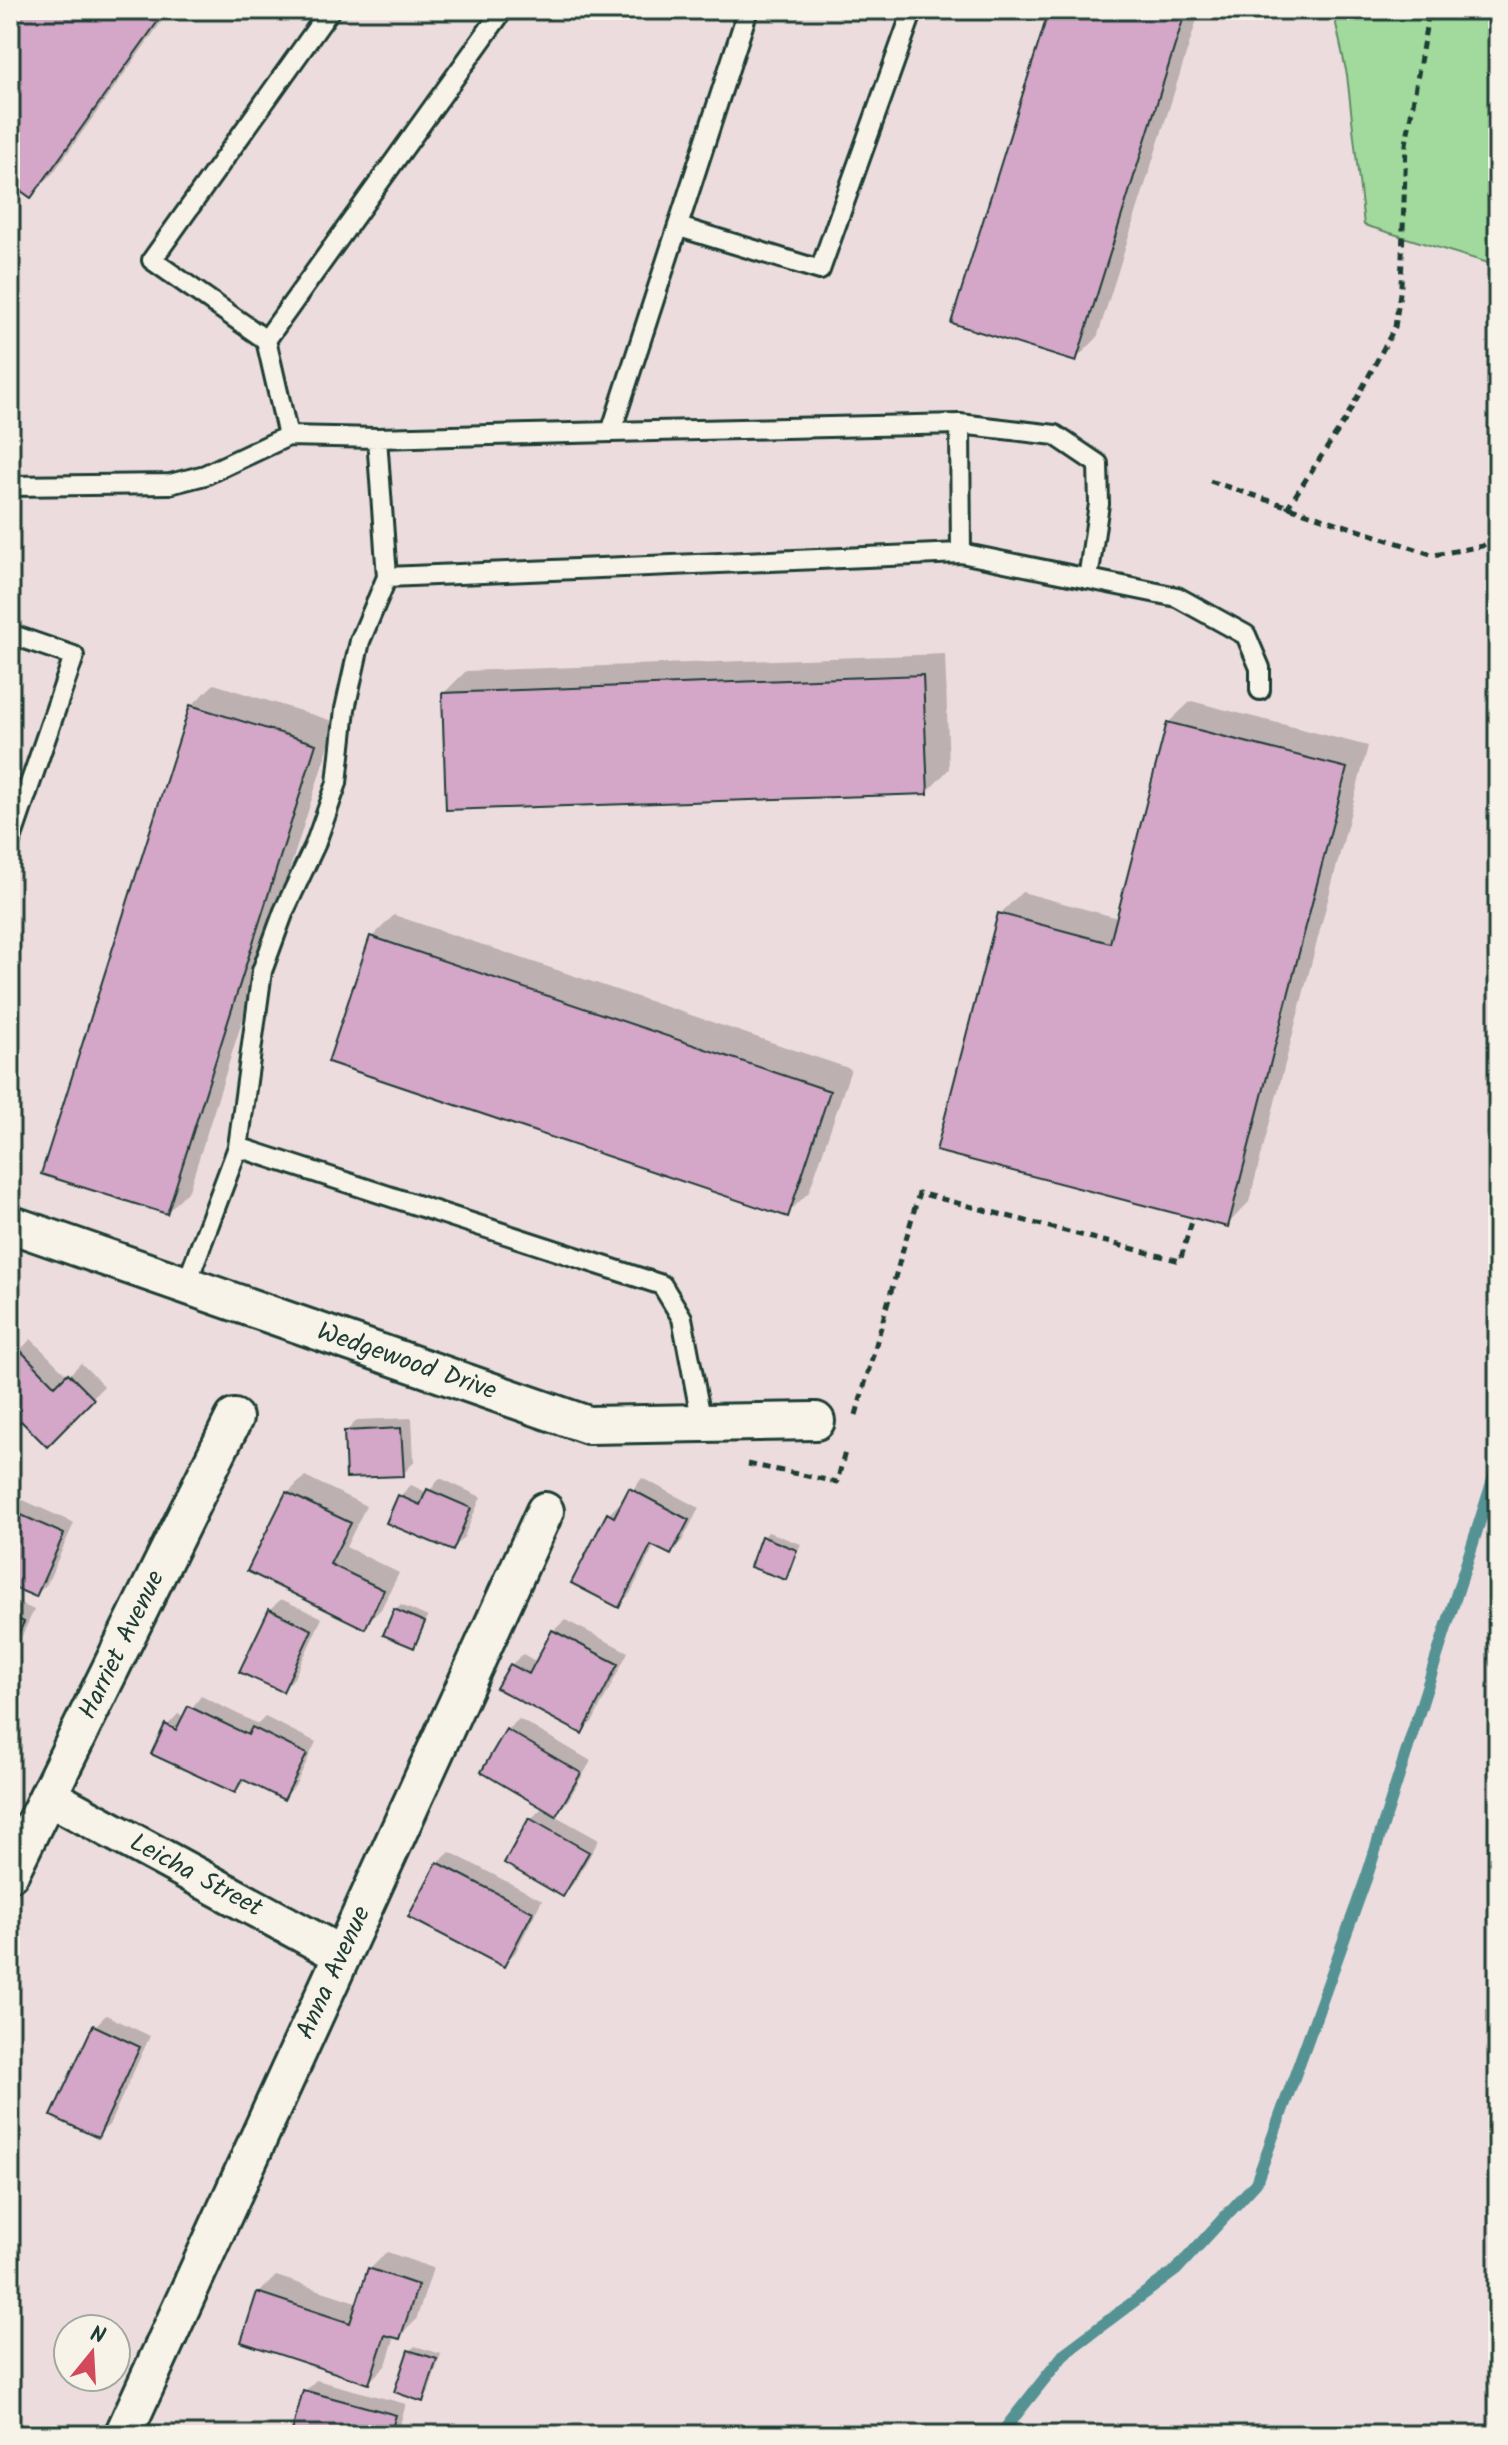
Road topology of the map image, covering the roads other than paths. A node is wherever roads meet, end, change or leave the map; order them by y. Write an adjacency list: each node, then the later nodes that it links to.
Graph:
1 (330, 10): 6 (lane)
2 (503, 10): 6 (lane)
3 (748, 10): 5 (lane)
4 (913, 10): 5 (lane)
5 (679, 227): 8 (lane)
6 (266, 340): 9 (lane)
7 (960, 424): 8 (lane); 12 (lane); 14 (lane)
8 (611, 432): 10 (lane)
9 (288, 436): 10 (lane); 11 (lane)
10 (377, 438): 13 (lane)
11 (10, 486)
12 (961, 553): 13 (lane); 14 (lane)
13 (387, 577): 18 (lane)
14 (1088, 579): 16 (lane)
15 (10, 634): 17 (lane)
16 (1260, 690)
17 (10, 842)
18 (238, 1147): 20 (lane); 23 (lane)
19 (10, 1224): 20 (street, Wedgewood Drive)
20 (186, 1285): 23 (street, Wedgewood Drive)
21 (234, 1418): 25 (street, Harriet Avenue)
22 (816, 1421): 23 (street, Wedgewood Drive)
23 (702, 1423)
24 (545, 1511): 27 (street, Anna Avenue)
25 (48, 1796): 26 (street, Harriet Avenue); 27 (street, Leicha Street)
26 (10, 1873)
27 (342, 1955): 28 (street, Anna Avenue)
28 (123, 2435)

